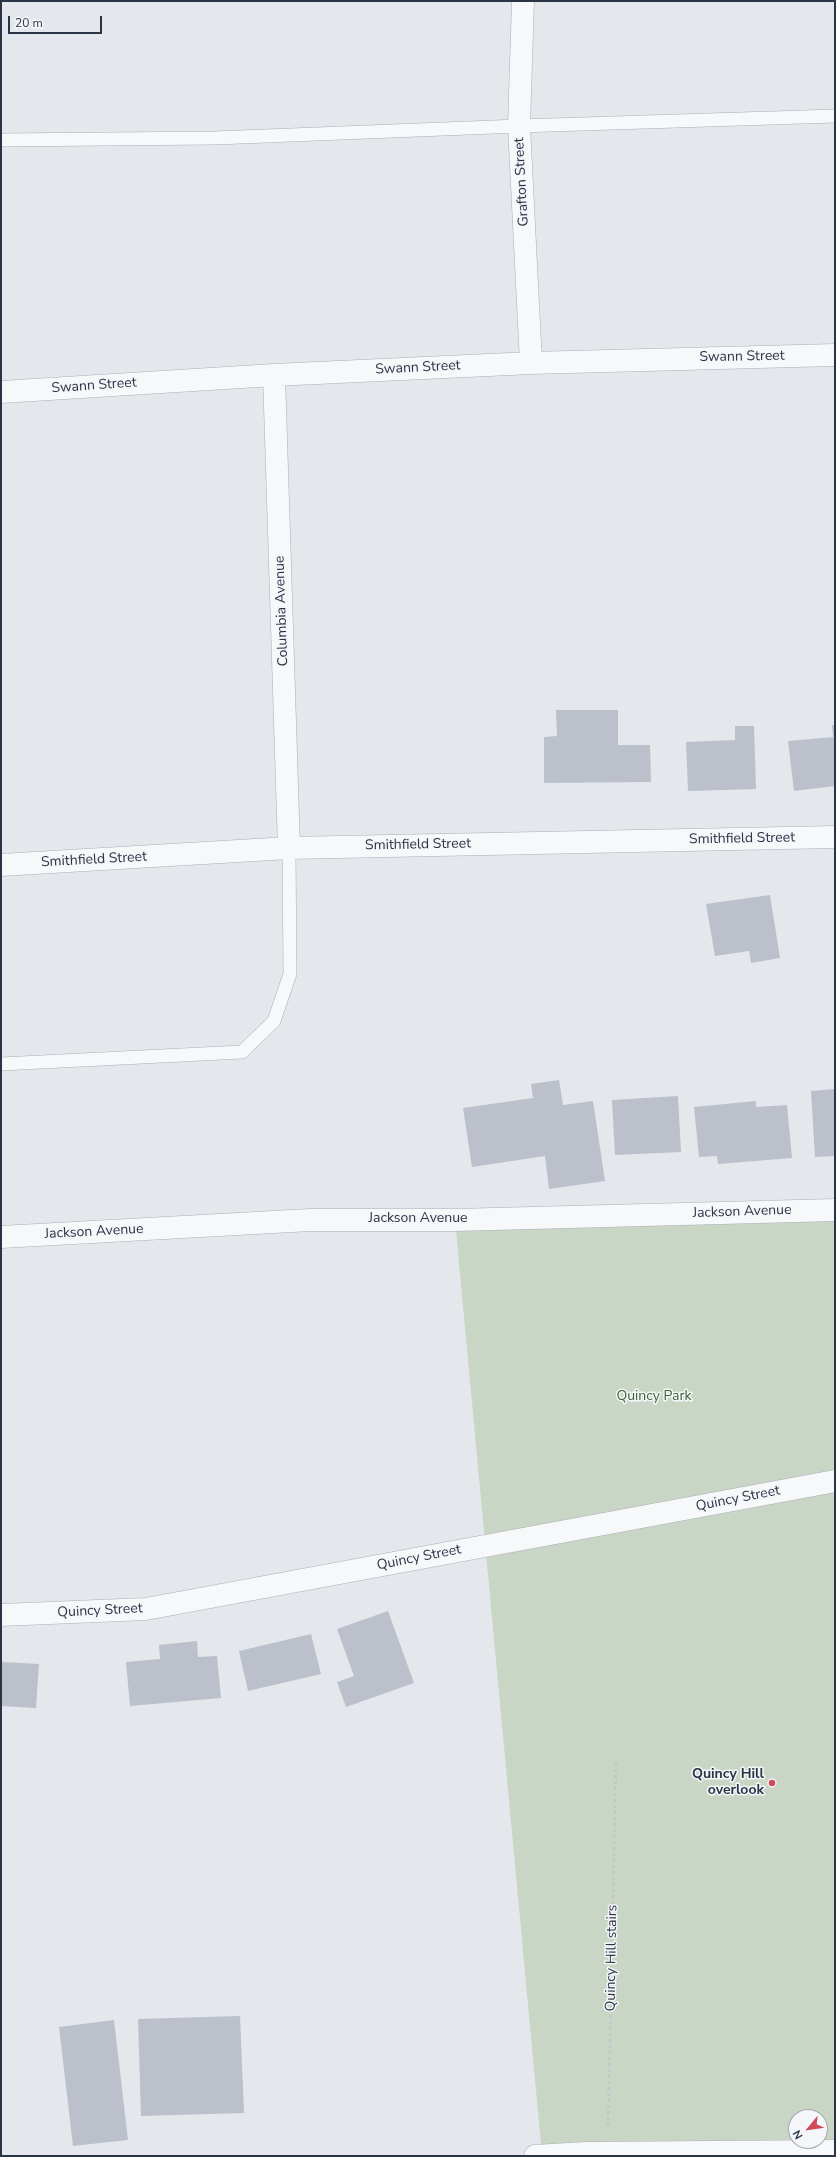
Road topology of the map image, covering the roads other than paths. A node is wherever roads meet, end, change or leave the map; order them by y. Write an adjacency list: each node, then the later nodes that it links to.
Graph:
1 (523, 1): 3 (street, Grafton Street)
2 (835, 116): 3 (lane)
3 (519, 126): 4 (lane); 6 (street, Grafton Street)
4 (1, 140)
5 (835, 355): 6 (street, Swann Street)
6 (531, 362): 7 (street, Swann Street)
7 (274, 375): 8 (street, Swann Street); 10 (street, Columbia Avenue)
8 (1, 392)
9 (835, 837): 10 (street, Smithfield Street)
10 (289, 848): 11 (street, Smithfield Street); 12 (lane)
11 (1, 865)
12 (1, 1064)
13 (835, 1210): 14 (street, Jackson Avenue)
14 (1, 1237)
15 (835, 1481): 16 (street, Quincy Street)
16 (1, 1615)
17 (835, 2151): 18 (street)
18 (586, 2154): 19 (street)
19 (535, 2156)

